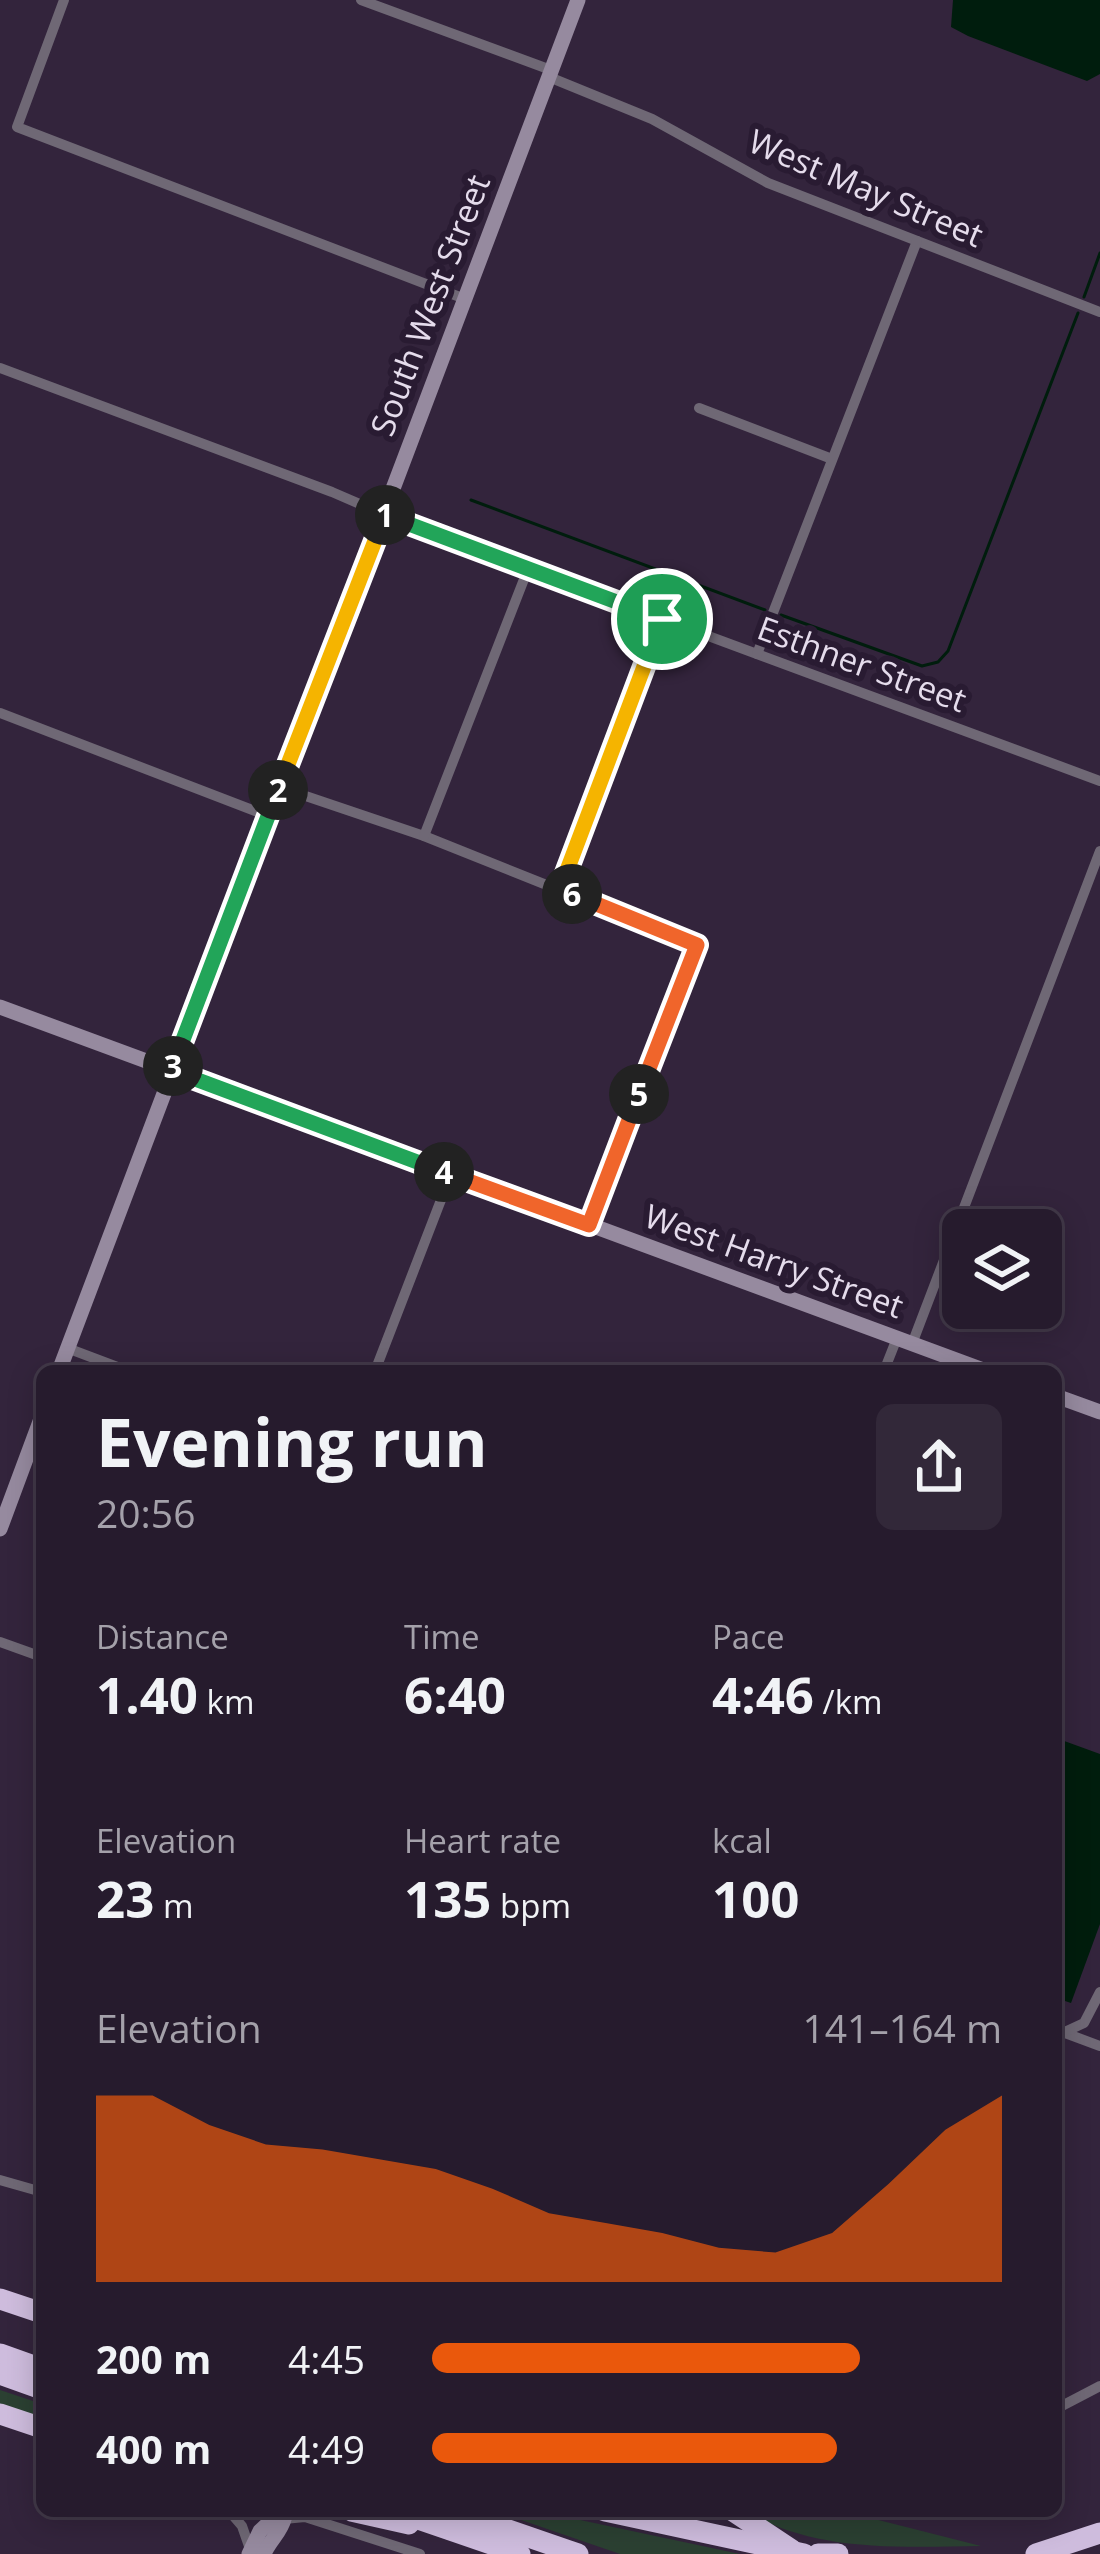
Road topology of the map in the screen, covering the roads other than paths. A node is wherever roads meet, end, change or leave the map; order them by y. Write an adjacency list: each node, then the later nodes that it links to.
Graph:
1 (64, 0): 6 (street)
2 (362, 0): 4 (street, West May Street)
3 (578, 0): 4 (main road, South West Street)
4 (550, 74): 5 (street, West May Street); 6 (main road, South West Street)
5 (917, 241): 7 (street, West May Street); 10 (street)
6 (465, 299): 11 (main road, South West Street)
7 (1100, 312)
8 (0, 368): 11 (street, Esthner Street)
9 (699, 408): 10 (street)
10 (832, 459): 14 (street)
11 (384, 515): 12 (street, Esthner Street); 17 (main road, South West Street)
12 (528, 569): 13 (street, Esthner Street); 19 (street)
13 (662, 619): 14 (street, Esthner Street); 21 (street)
14 (757, 654): 16 (street, Esthner Street)
15 (0, 713): 18 (street)
16 (1100, 781)
17 (279, 788): 18 (main road, South West Street); 19 (street)
18 (268, 816): 23 (main road, South West Street)
19 (424, 836): 21 (street)
20 (1100, 851): 26 (street)
21 (560, 889): 25 (street)
22 (0, 1007): 23 (main road, West Harry Street)
23 (171, 1070): 24 (main road, West Harry Street); 27 (main road, South West Street)
24 (451, 1174): 25 (main road, West Harry Street); 30 (street)
25 (589, 1225): 26 (main road, West Harry Street)
26 (904, 1341): 31 (street); 32 (main road, West Harry Street)
27 (68, 1348): 28 (main road, South West Street); 29 (street)
28 (61, 1365)
29 (112, 1365)
30 (377, 1365)
31 (888, 1365)
32 (970, 1365)
33 (1062, 1398): 34 (main road)
34 (1100, 1412)
35 (36, 1432): 36 (main road)
36 (0, 1529)
37 (0, 1642): 38 (street)
38 (36, 1655)
39 (1100, 1992): 40 (street)
40 (1062, 2031)
41 (1062, 2034): 42 (street)
42 (1100, 2046)
43 (0, 2180): 44 (street)
44 (36, 2190)
45 (0, 2299): 46 (highway)
46 (36, 2311)
47 (0, 2354): 48 (highway)
48 (36, 2365)
49 (0, 2374): 51 (highway)
50 (1100, 2386): 52 (street)
51 (36, 2387)
52 (1062, 2406)
53 (6, 2420): 54 (highway)
54 (36, 2427)
55 (234, 2517): 63 (street)
56 (278, 2517): 61 (street)
57 (373, 2517): 60 (highway)
58 (632, 2517): 67 (highway, bridge)
59 (742, 2517): 67 (highway)
60 (445, 2518): 65 (highway); 66 (highway)
61 (284, 2519): 63 (main road); 64 (street)
62 (1100, 2533): 70 (highway)
63 (254, 2552)
64 (421, 2554)
65 (520, 2554)
66 (578, 2554)
67 (801, 2554)
68 (818, 2554): 69 (highway)
69 (838, 2554)
70 (1036, 2554)

